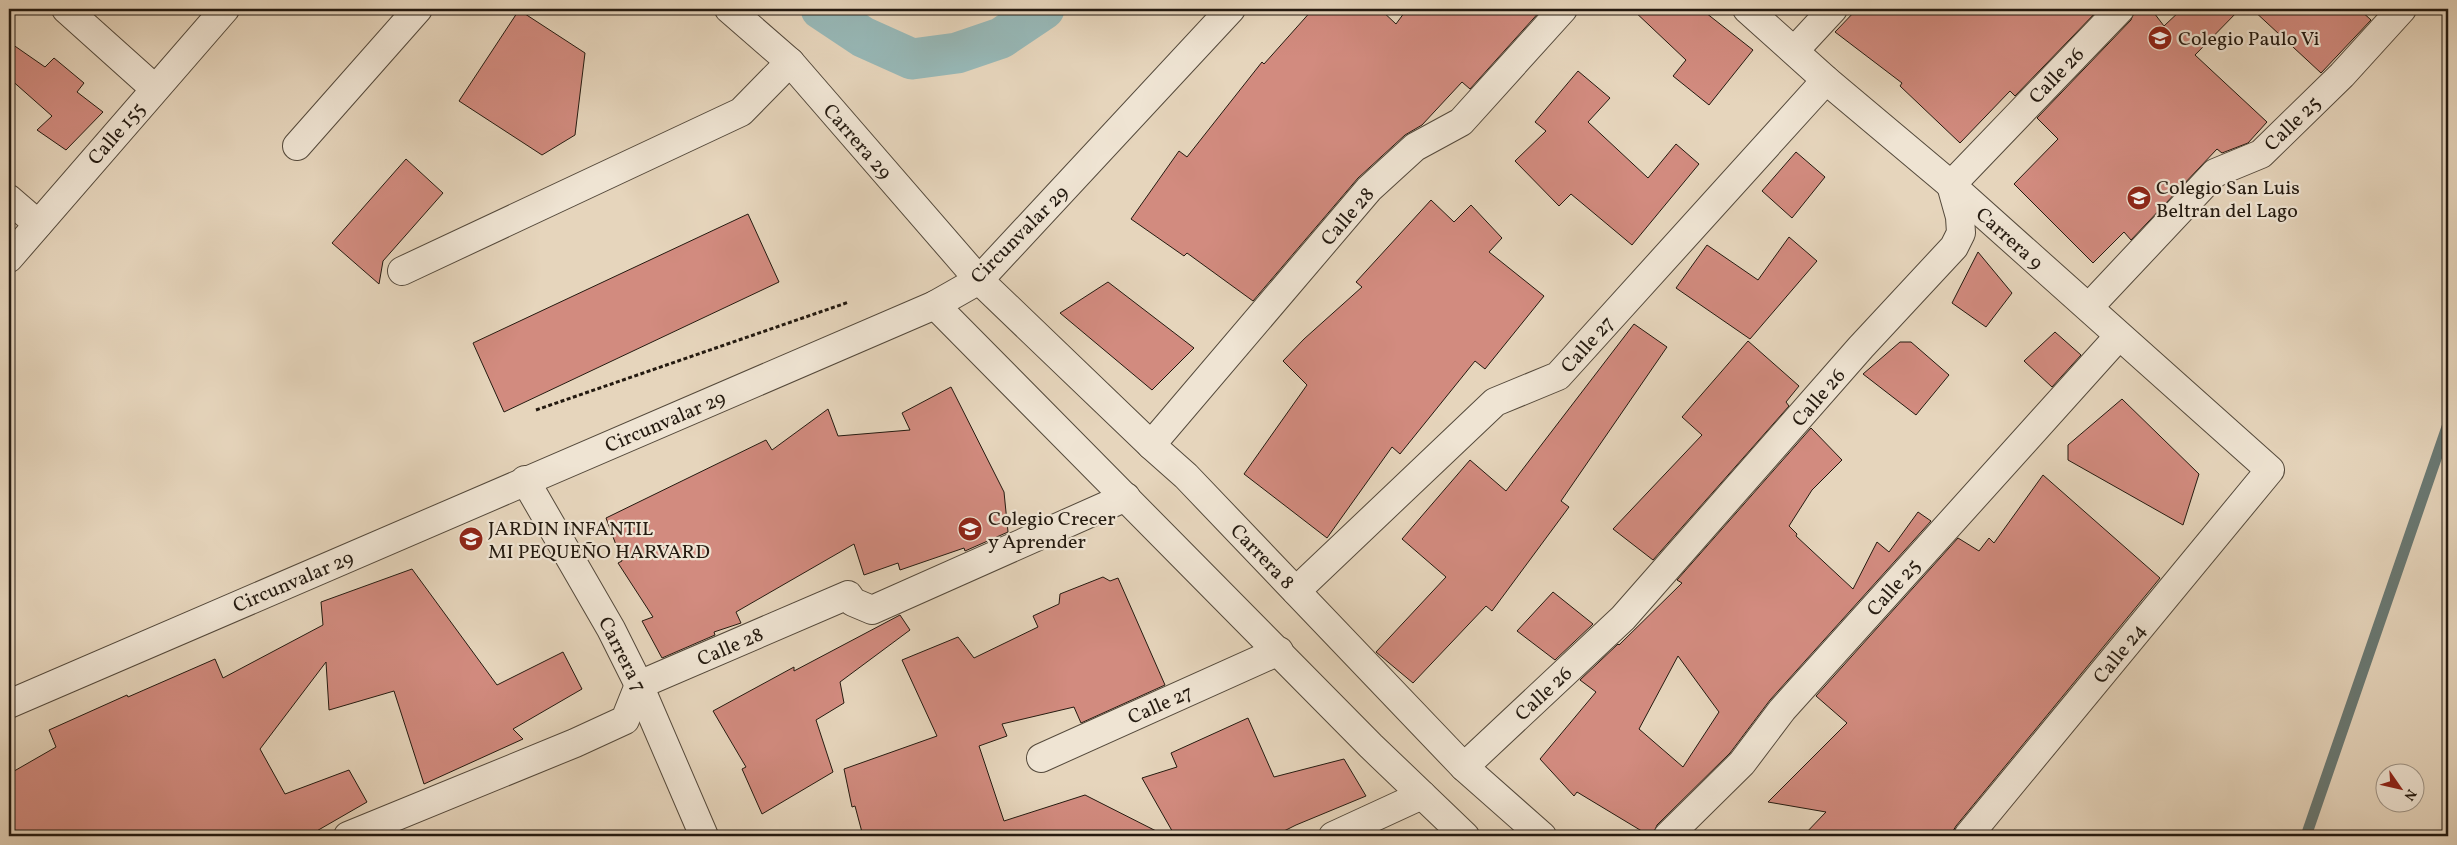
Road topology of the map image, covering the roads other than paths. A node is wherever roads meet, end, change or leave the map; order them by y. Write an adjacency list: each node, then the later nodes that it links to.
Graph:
1 (66, 9): 14 (street)
2 (226, 9): 14 (street, Calle 155)
3 (418, 9): 15 (street)
4 (729, 9): 12 (street, Carrera 29)
5 (1231, 9): 21 (street, Circunvalar 29)
6 (1563, 9): 25 (street, Calle 28)
7 (1748, 9): 11 (street, Carrera 9)
8 (1833, 9): 11 (street)
9 (2120, 9): 16 (street, Calle 26)
10 (2402, 9): 23 (street, Calle 25)
11 (1795, 50): 13 (street, Carrera 9)
12 (790, 62): 20 (street); 21 (street, Carrera 29)
13 (1826, 80): 16 (street, Carrera 9); 29 (street, Calle 27)
14 (154, 88): 18 (street, Calle 155)
15 (297, 146)
16 (1951, 185): 23 (street, Carrera 9); 34 (street, Calle 26)
17 (9, 199): 18 (street)
18 (38, 224): 19 (street, Calle 155)
19 (9, 258)
20 (402, 271)
21 (979, 280): 22 (street, Circunvalar 29); 25 (street, Carrera 8)
22 (935, 305): 27 (street, Circunvalar 29); 28 (street)
23 (2088, 307): 24 (street, Carrera 9)
24 (2118, 336): 26 (street, Carrera 9); 41 (street, Calle 25)
25 (1151, 445): 29 (street, Carrera 8)
26 (2270, 470): 42 (street, Calle 24)
27 (525, 480): 31 (street, Carrera 7); 32 (street, Circunvalar 29)
28 (1126, 497): 30 (street); 31 (street, Calle 28)
29 (1296, 591): 34 (street, Carrera 8)
30 (1279, 651): 33 (street, Calle 27); 35 (street)
31 (639, 685): 36 (street); 37 (street, Carrera 7)
32 (9, 704)
33 (1040, 758)
34 (1464, 766): 40 (street, Carrera 8)
35 (1422, 794): 38 (street); 39 (street)
36 (348, 836)
37 (704, 836)
38 (1333, 836)
39 (1465, 836)
40 (1542, 836)
41 (1668, 836)
42 (1968, 836)

